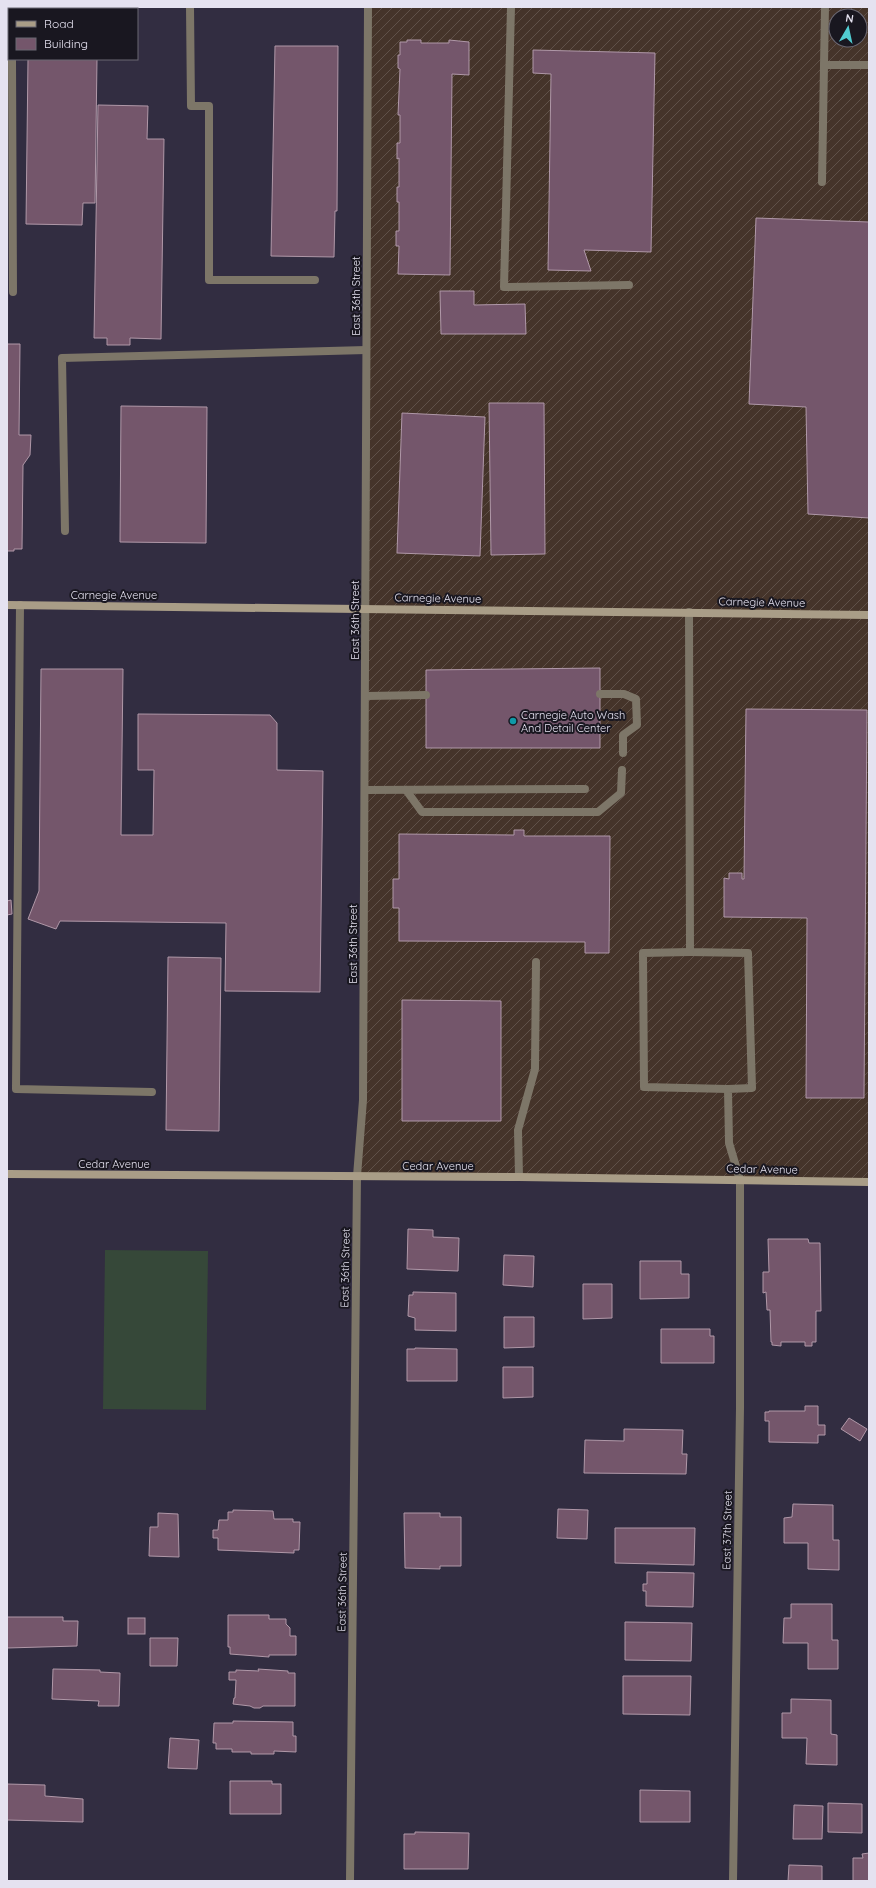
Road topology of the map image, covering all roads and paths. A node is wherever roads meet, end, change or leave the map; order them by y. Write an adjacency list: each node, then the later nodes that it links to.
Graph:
1 (190, 7): 9 (street)
2 (368, 7): 12 (street, East 36th Street)
3 (511, 7): 10 (street)
4 (825, 7): 6 (street)
5 (12, 60): 11 (street)
6 (824, 65): 7 (street); 8 (street)
7 (869, 65)
8 (822, 182)
9 (316, 280)
10 (629, 285)
11 (13, 292)
12 (366, 350): 13 (street); 16 (street, East 36th Street)
13 (65, 532)
14 (7, 605): 15 (main road, Carnegie Avenue)
15 (20, 605): 16 (main road, Carnegie Avenue); 30 (street)
16 (366, 608): 17 (main road, Carnegie Avenue); 21 (street, East 36th Street)
17 (689, 612): 18 (main road, Carnegie Avenue); 27 (street)
18 (869, 615)
19 (600, 694): 22 (street)
20 (426, 695): 21 (street)
21 (366, 696): 25 (street, East 36th Street)
22 (623, 753)
23 (622, 770): 26 (street)
24 (585, 789): 26 (street)
25 (365, 790): 26 (street); 32 (street, East 36th Street)
26 (406, 790)
27 (690, 952): 29 (street); 29 (street)
28 (536, 962): 33 (street)
29 (728, 1089): 34 (street, East 37th Street)
30 (152, 1092)
31 (7, 1174): 32 (main road, Cedar Avenue)
32 (357, 1176): 33 (main road, Cedar Avenue); 36 (street, East 36th Street)
33 (519, 1177): 34 (main road, Cedar Avenue)
34 (740, 1180): 35 (main road, Cedar Avenue); 37 (street, East 37th Street)
35 (869, 1182)
36 (350, 1881)
37 (733, 1881)

